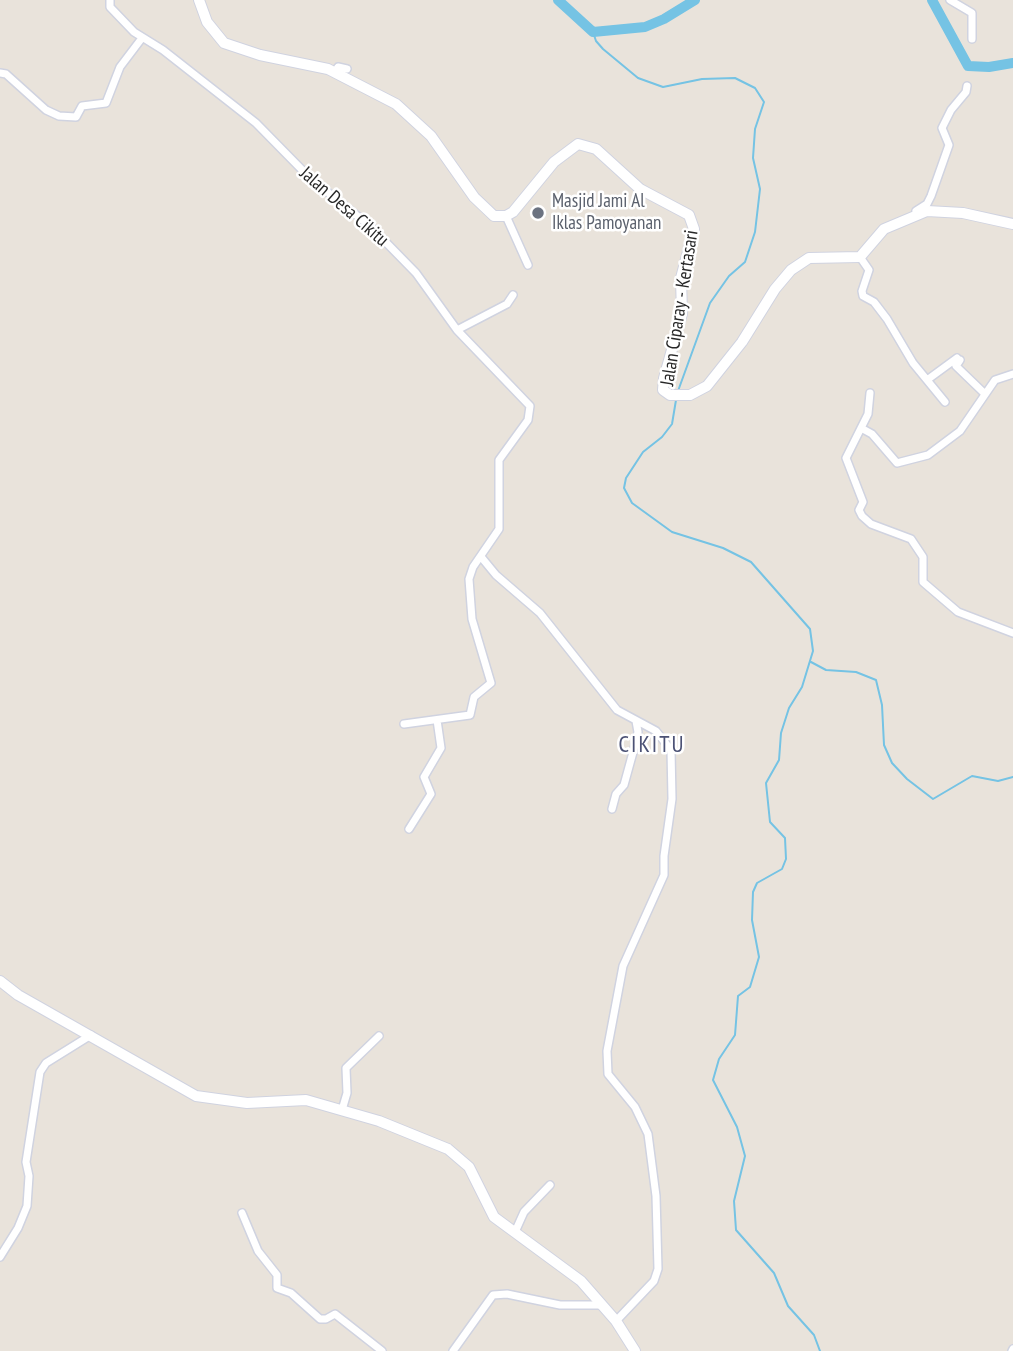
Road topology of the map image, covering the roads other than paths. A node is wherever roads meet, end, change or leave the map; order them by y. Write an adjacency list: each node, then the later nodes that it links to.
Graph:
1 (110, 0): 4 (street, Jalan Desa Cikitu)
2 (199, 0): 7 (main road)
3 (950, 0): 5 (street)
4 (142, 38): 8 (street); 16 (street, Jalan Desa Cikitu)
5 (972, 39)
6 (347, 69): 7 (street)
7 (335, 72): 10 (main road)
8 (0, 73)
9 (967, 86): 11 (street)
10 (506, 216): 13 (main road, Jalan Ciparay - Kertasari); 14 (street)
11 (911, 216): 12 (main road); 13 (main road)
12 (1013, 224)
13 (860, 257): 19 (street)
14 (528, 265)
15 (513, 295): 16 (street)
16 (457, 330): 24 (street, Jalan Desa Cikitu)
17 (951, 373): 17 (street); 19 (street); 21 (street)
18 (1013, 374): 21 (street)
19 (927, 380): 22 (street)
20 (870, 393): 23 (street)
21 (984, 393): 23 (street)
22 (945, 402)
23 (860, 428): 25 (street)
24 (482, 558): 26 (street); 27 (street)
25 (1013, 633)
26 (437, 720): 28 (street); 30 (street)
27 (636, 721): 29 (street); 40 (street)
28 (404, 724)
29 (612, 809)
30 (409, 829)
31 (0, 981): 32 (main road)
32 (91, 1034): 34 (main road); 38 (street)
33 (379, 1036): 34 (street)
34 (342, 1110): 37 (main road)
35 (550, 1185): 37 (street)
36 (242, 1213): 41 (street)
37 (515, 1232): 39 (main road)
38 (0, 1257)
39 (603, 1305): 40 (main road); 42 (street)
40 (616, 1321): 43 (main road)
41 (382, 1351)
42 (453, 1351)
43 (635, 1351)

